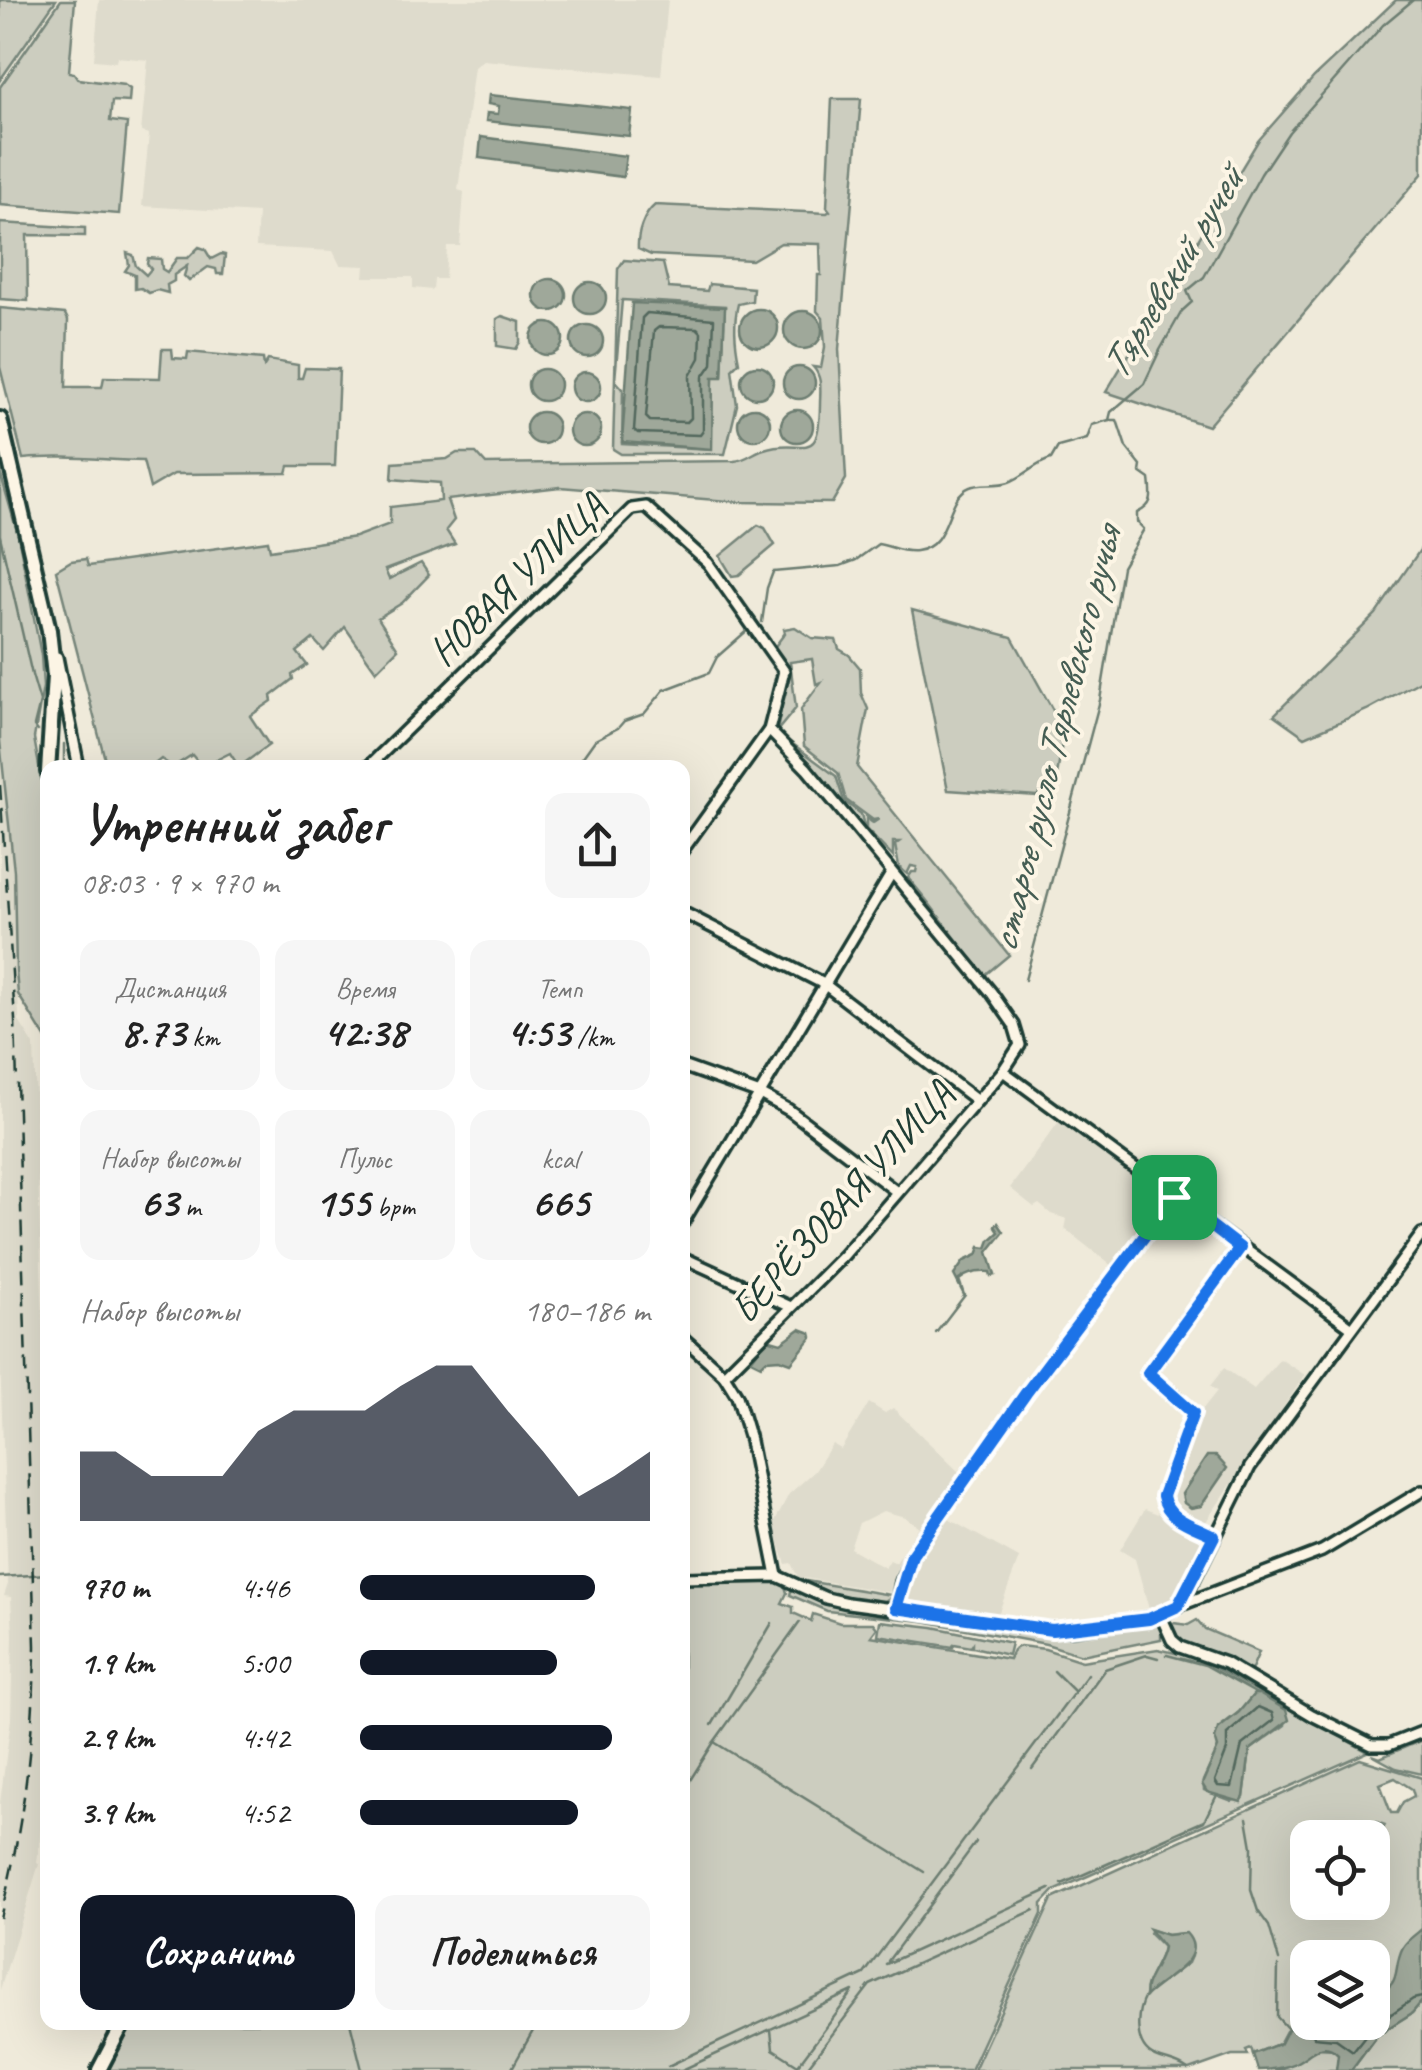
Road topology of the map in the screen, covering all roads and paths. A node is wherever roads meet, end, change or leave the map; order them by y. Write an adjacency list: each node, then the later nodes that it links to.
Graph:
1 (0, 419): 2 (main road)
2 (49, 630): 4 (street); 5 (main road)
3 (769, 730): 8 (street, НОВАЯ УЛИЦА); 9 (street); 10 (street)
4 (74, 734): 5 (street); 7 (street)
5 (49, 742): 6 (main road)
6 (48, 760)
7 (79, 760)
8 (375, 760)
9 (690, 839)
10 (891, 874): 12 (street); 14 (street)
11 (690, 916): 12 (street)
12 (824, 984): 15 (street); 16 (street)
13 (690, 1069): 15 (street)
14 (1004, 1070): 16 (street, БЕРЁЗОВАЯ УЛИЦА); 18 (street)
15 (760, 1094): 17 (street); 19 (street)
16 (976, 1100): 17 (street, БЕРЁЗОВАЯ УЛИЦА)
17 (897, 1192): 23 (street, БЕРЁЗОВАЯ УЛИЦА)
18 (1174, 1197): 21 (street); 32 (street)
19 (690, 1211)
20 (1422, 1234): 24 (street)
21 (1240, 1248): 24 (street); 28 (street)
22 (690, 1260): 23 (street)
23 (792, 1307): 26 (street, БЕРЁЗОВАЯ УЛИЦА)
24 (1351, 1327): 28 (street)
25 (690, 1344): 26 (street)
26 (724, 1375): 29 (street)
27 (1422, 1491): 31 (street)
28 (1214, 1536): 31 (street)
29 (776, 1576): 30 (street); 32 (street)
30 (690, 1578)
31 (1178, 1606): 33 (street)
32 (896, 1608): 33 (street)
33 (1162, 1616): 34 (street)
34 (1422, 1732)
35 (120, 2030): 36 (main road)
36 (99, 2070)

